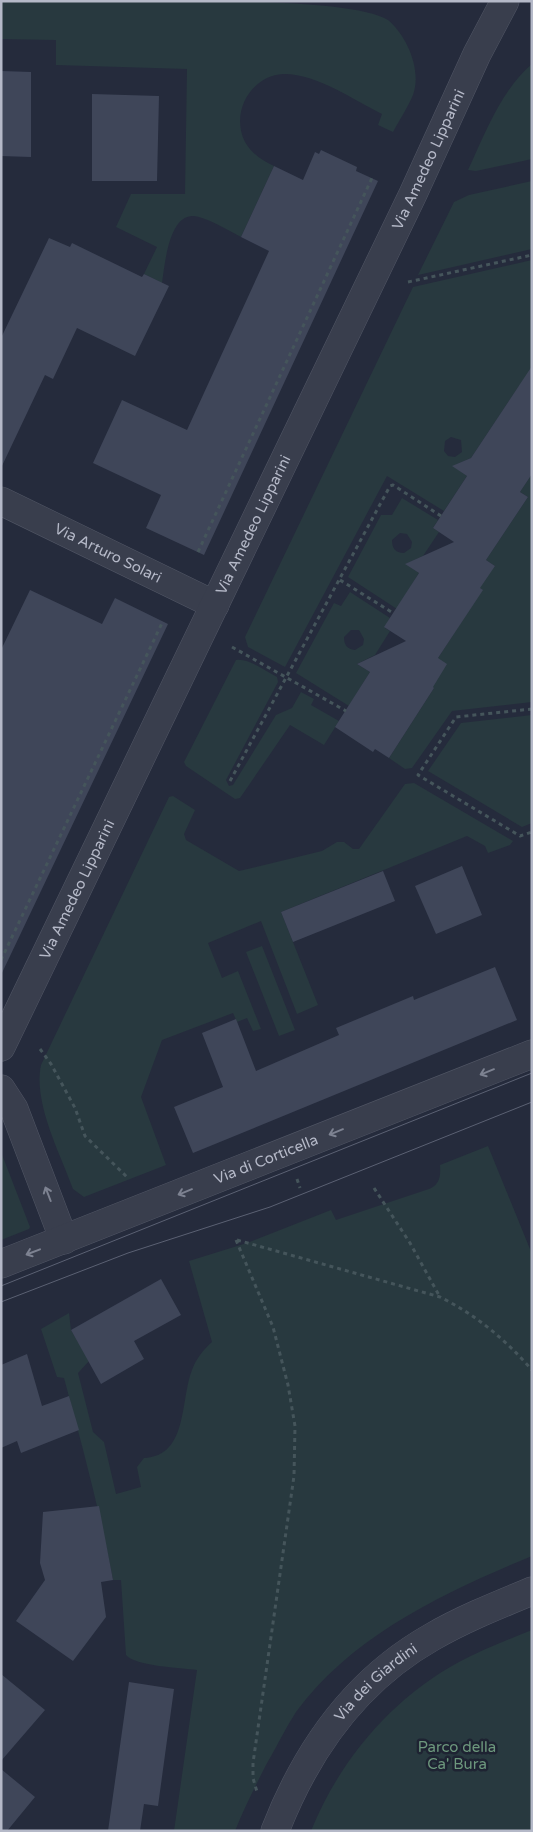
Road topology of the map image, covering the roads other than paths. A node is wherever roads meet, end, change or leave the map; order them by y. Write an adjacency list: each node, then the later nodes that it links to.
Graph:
1 (506, 1): 3 (street, Via Amedeo Lipparini)
2 (4, 509): 3 (street, Via Arturo Solari)
3 (215, 605): 4 (street, Via Amedeo Lipparini)
4 (1, 1047)
5 (532, 1054): 7 (street, Via di Corticella, one-way to 7)
6 (1, 1090): 7 (street, one-way to 6)
7 (64, 1240): 8 (street, Via di Corticella, one-way to 8)
8 (1, 1264)
9 (532, 1591): 10 (street, Via dei Giardini)
10 (275, 1831)

